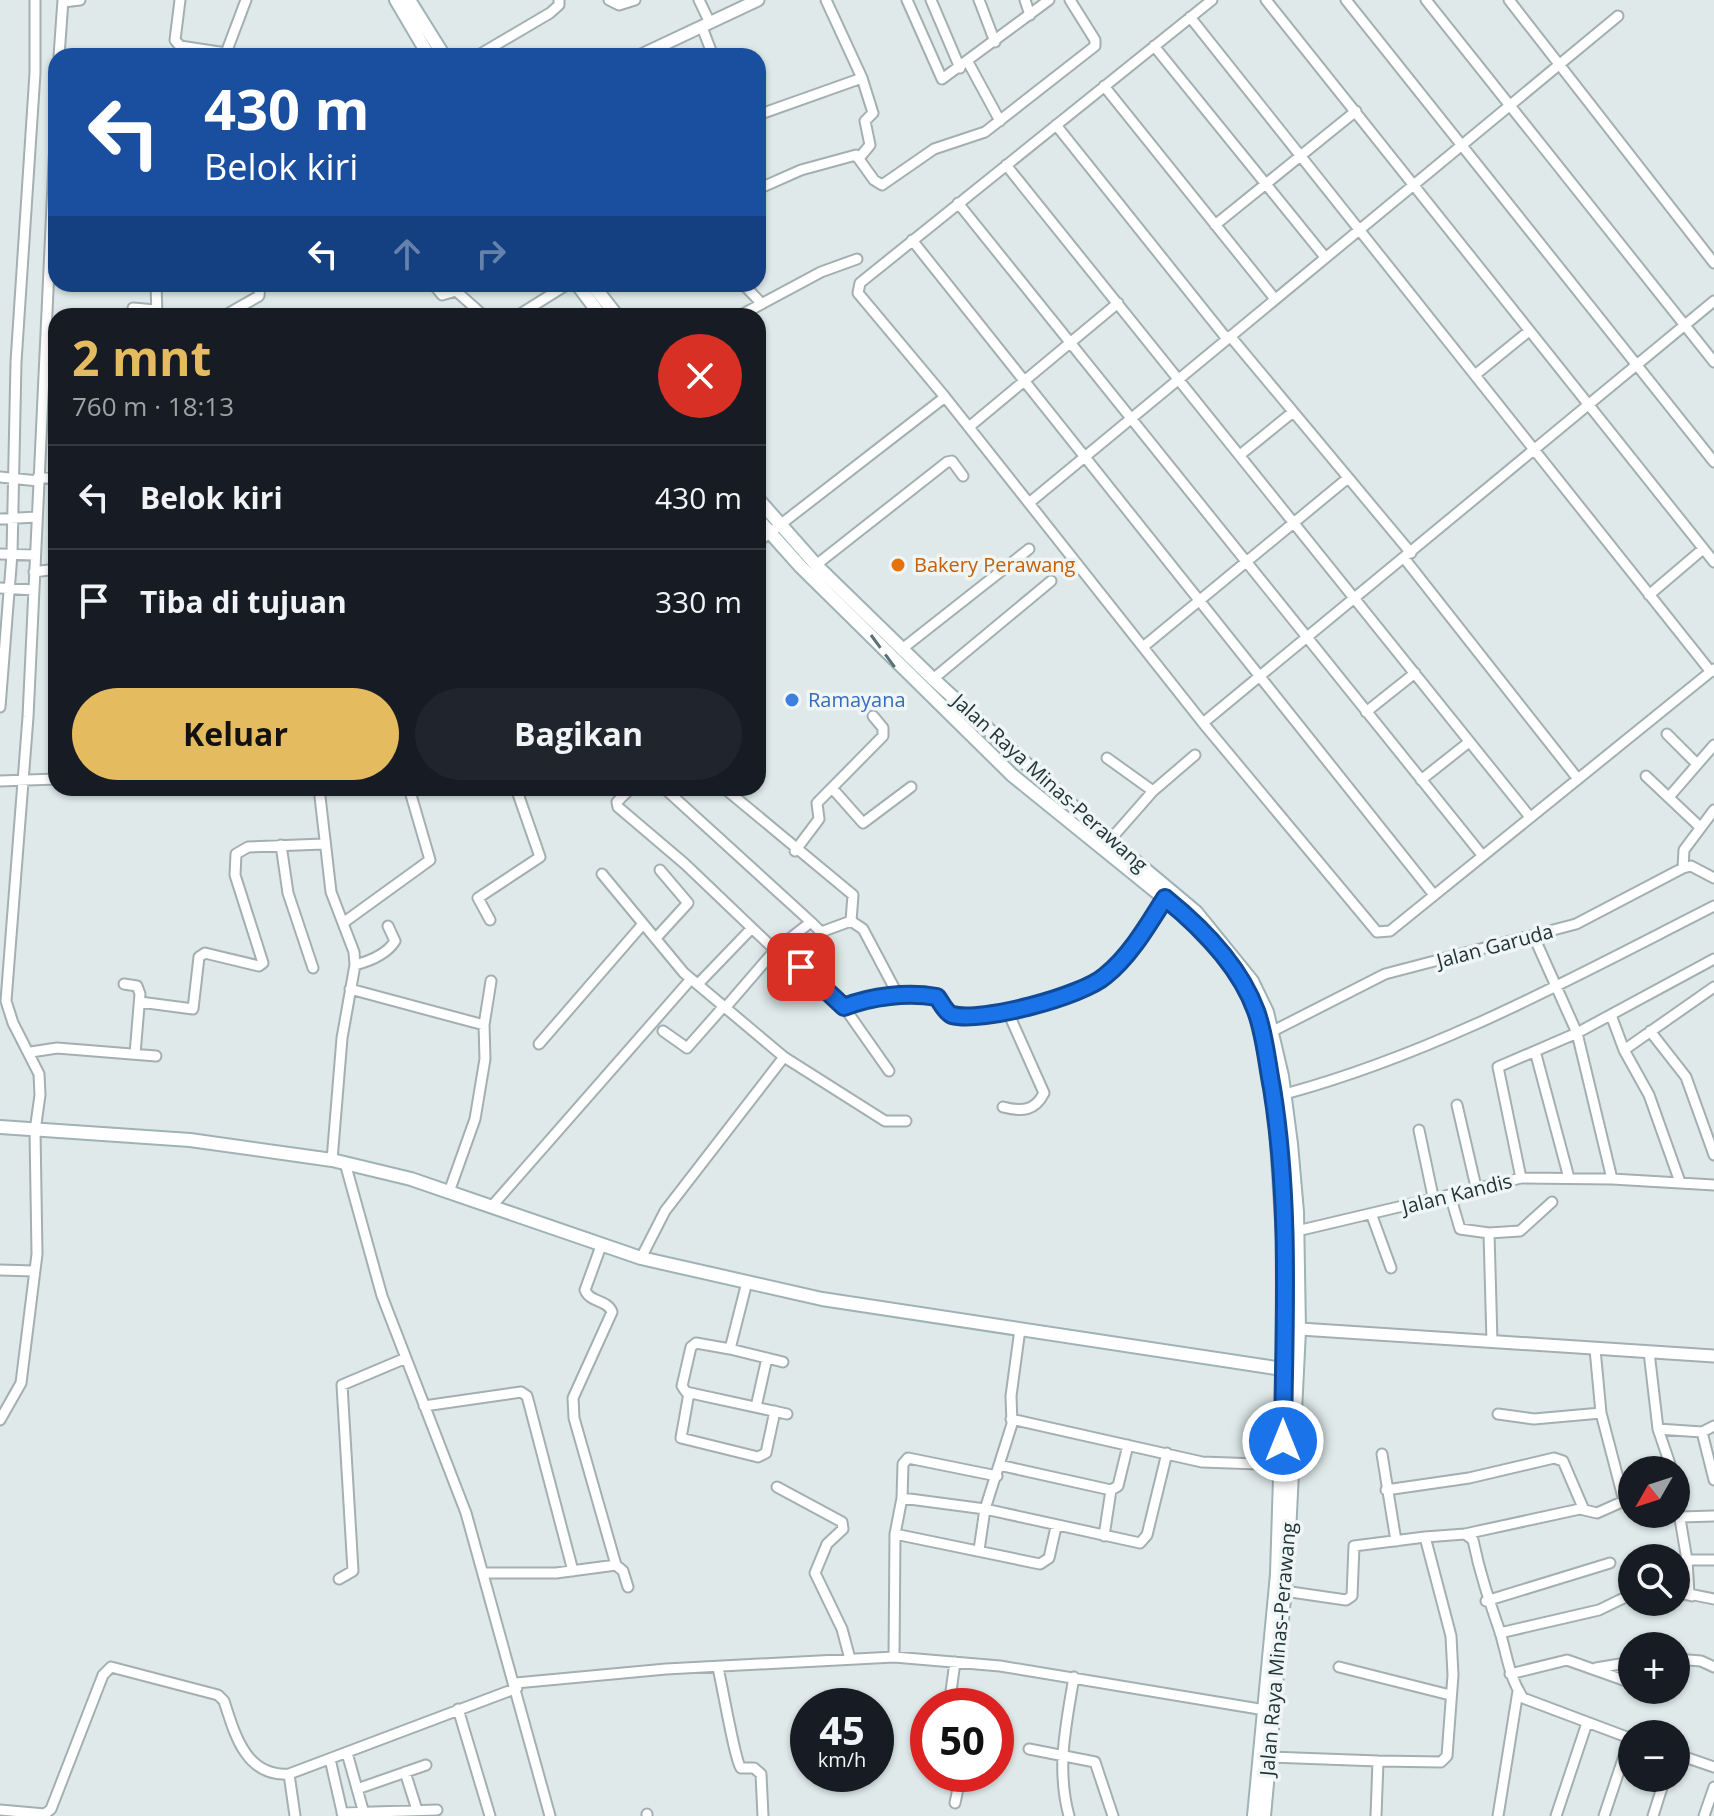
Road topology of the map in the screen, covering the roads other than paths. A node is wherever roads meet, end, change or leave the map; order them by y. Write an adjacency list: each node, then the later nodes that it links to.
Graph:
1 (35, 0): 97 (street)
2 (80, 0): 22 (street)
3 (180, 0): 32 (street)
4 (246, 0): 33 (street)
5 (396, 0): 34 (main road)
6 (409, 0): 35 (main road)
7 (609, 0): 8 (street)
8 (635, 0)
9 (699, 0): 28 (street)
10 (758, 0): 28 (street)
11 (826, 0): 41 (street)
12 (907, 0): 40 (street)
13 (931, 0): 40 (street)
14 (979, 0): 29 (street)
15 (1025, 0): 25 (street)
16 (1049, 0): 25 (street)
17 (1070, 0): 46 (street)
18 (1212, 0): 27 (street)
19 (1266, 0): 44 (street)
20 (1426, 0): 43 (street)
21 (1509, 0): 39 (street)
22 (63, 1): 31 (street)
23 (562, 2): 36 (street)
24 (1352, 2): 48 (street)
25 (1030, 15): 29 (street)
26 (1618, 16): 39 (street)
27 (1190, 17): 30 (street); 50 (street)
28 (706, 25): 37 (street); 38 (street)
29 (995, 42): 40 (street)
30 (1154, 46): 42 (street); 53 (street)
31 (60, 48)
32 (178, 48)
33 (228, 48)
34 (424, 48)
35 (439, 48)
36 (490, 48)
37 (656, 48)
38 (711, 48)
39 (1559, 64): 43 (street); 61 (street)
40 (964, 65): 46 (street)
41 (862, 78): 45 (street); 49 (street)
42 (1104, 86): 47 (street); 56 (street)
43 (1509, 104): 48 (street); 77 (street)
44 (1356, 111): 50 (street); 52 (street)
45 (766, 112)
46 (1000, 121): 49 (street)
47 (1056, 125): 51 (street); 79 (street)
48 (1462, 143): 52 (street); 82 (street)
49 (860, 157): 54 (street)
50 (1302, 157): 53 (street); 57 (street)
51 (1006, 165): 55 (street); 70 (street)
52 (1414, 183): 57 (street); 78 (street)
53 (1265, 184): 56 (street); 59 (street)
54 (766, 185)
55 (958, 203): 58 (street); 80 (street)
56 (1215, 225): 68 (street)
57 (1360, 228): 59 (street); 83 (street)
58 (912, 240): 85 (street); 86 (street)
59 (1325, 257): 68 (street)
60 (857, 259): 71 (street)
61 (1714, 263)
62 (48, 282): 99 (street)
63 (259, 292): 72 (street)
64 (457, 292): 73 (street)
65 (555, 292): 74 (street)
66 (598, 292): 75 (main road)
67 (751, 292): 71 (street)
68 (1275, 299): 79 (street)
69 (1714, 301): 77 (street)
70 (1118, 303): 80 (street); 84 (street)
71 (762, 304): 76 (street)
72 (238, 308)
73 (475, 308)
74 (530, 308)
75 (611, 308)
76 (754, 308)
77 (1685, 326): 81 (street); 82 (street)
78 (1529, 331): 83 (street); 87 (street)
79 (1228, 338): 84 (street); 88 (street)
80 (1071, 343): 85 (street); 89 (street)
81 (1714, 362)
82 (1637, 366): 87 (street); 94 (street)
83 (1475, 375): 91 (street)
84 (1179, 378): 89 (street); 92 (street)
85 (1024, 382): 90 (street); 93 (street)
86 (945, 397): 90 (street); 108 (street)
87 (1588, 406): 91 (street); 111 (street)
88 (1293, 412): 92 (street); 98 (street)
89 (1131, 418): 93 (street); 117 (street)
90 (969, 427): 101 (street)
91 (1533, 451): 115 (street); 124 (street)
92 (1240, 455): 106 (street)
93 (1083, 457): 101 (street); 126 (street)
94 (1714, 462)
95 (963, 476): 118 (street)
96 (0, 477): 97 (street)
97 (12, 478): 99 (street); 104 (street)
98 (1348, 478): 106 (street); 115 (street)
99 (38, 479): 100 (street); 103 (street)
100 (48, 479)
101 (1029, 503): 128 (street)
102 (766, 514): 108 (main road, Jalan Raya Minas-Perawang)
103 (37, 517): 104 (street); 114 (street)
104 (12, 518): 105 (street); 113 (street)
105 (0, 519)
106 (1293, 522): 117 (street); 125 (street)
107 (766, 524): 108 (main road, Jalan Raya Minas-Perawang)
108 (773, 528): 109 (street); 118 (main road, Jalan Raya Minas-Perawang); 172 (main road, Jalan Raya Minas-Perawang)
109 (766, 535)
110 (1029, 549): 129 (street)
111 (1703, 549): 116 (street); 124 (street)
112 (0, 554): 113 (street)
113 (12, 554): 114 (street); 122 (street)
114 (35, 555): 120 (street)
115 (1408, 556): 125 (street); 146 (street)
116 (1714, 562)
117 (1247, 563): 126 (street); 127 (street)
118 (816, 565): 129 (main road, Jalan Raya Minas-Perawang)
119 (48, 570): 120 (street)
120 (34, 572): 123 (street)
121 (1051, 581): 133 (street)
122 (4, 589): 123 (street); 134 (street)
123 (34, 590): 147 (street)
124 (1649, 595): 130 (street)
125 (1354, 598): 127 (street); 131 (street)
126 (1198, 602): 128 (street); 132 (street)
127 (1306, 637): 132 (street); 135 (street)
128 (1143, 647): 137 (street)
129 (902, 649): 133 (main road, Jalan Raya Minas-Perawang)
130 (1712, 671): 146 (street)
131 (1415, 673): 135 (street); 139 (street)
132 (1258, 677): 137 (street); 173 (street)
133 (933, 679): 163 (main road, Jalan Raya Minas-Perawang)
134 (0, 707)
135 (1366, 712): 148 (street)
136 (873, 716): 151 (street)
137 (1203, 723): 173 (street)
138 (1667, 734): 143 (street)
139 (1469, 742): 148 (street); 161 (street)
140 (1714, 745): 143 (street)
141 (1195, 755): 152 (street)
142 (1107, 758): 152 (street)
143 (1695, 762): 159 (street)
144 (1646, 776): 159 (street)
145 (48, 779): 147 (street)
146 (1578, 779): 161 (street)
147 (22, 780): 149 (street); 208 (street)
148 (1421, 780): 167 (street)
149 (0, 781)
150 (911, 787): 151 (street)
151 (832, 788): 166 (street)
152 (1153, 791): 163 (street)
153 (320, 796): 164 (street)
154 (412, 796): 178 (street)
155 (519, 796): 175 (street)
156 (623, 796): 181 (street)
157 (673, 796): 177 (street)
158 (733, 796): 166 (street)
159 (1669, 797): 162 (street)
160 (1714, 810): 162 (street)
161 (1530, 817): 167 (street)
162 (1700, 827): 168 (street)
163 (1110, 840): 172 (main road, Jalan Raya Minas-Perawang)
164 (323, 844): 165 (street); 178 (street)
165 (281, 845): 187 (street); 195 (street)
166 (795, 851): 176 (street)
167 (1482, 855): 173 (street)
168 (1683, 868): 171 (street); 182 (street, Jalan Garuda)
169 (660, 870): 183 (street)
170 (602, 874): 179 (street)
171 (1713, 876)
172 (1168, 893): 198 (street); 202 (main road, Jalan Raya Minas-Perawang); 242 (main road, Jalan Raya Minas-Perawang)
173 (1434, 895)
174 (1714, 906): 191 (street)
175 (490, 920)
176 (851, 921): 177 (street); 194 (street)
177 (811, 922): 184 (street)
178 (343, 923): 186 (street)
179 (643, 924): 183 (street); 205 (street)
180 (388, 926): 186 (street)
181 (752, 928): 184 (street); 189 (street)
182 (1534, 937): 191 (street); 202 (street, Jalan Garuda)
183 (656, 938): 189 (street)
184 (778, 948): 196 (street); 197 (street)
185 (1714, 959): 199 (street)
186 (355, 965): 193 (street)
187 (313, 968)
188 (491, 981): 200 (street)
189 (695, 981): 196 (street); 232 (street)
190 (124, 984): 195 (street)
191 (1553, 986): 204 (street); 213 (street)
192 (1714, 987): 203 (street)
193 (350, 989): 200 (street); 221 (street)
194 (899, 997): 197 (street); 198 (street)
195 (140, 1002): 209 (street)
196 (725, 1007): 201 (street); 211 (street)
197 (844, 1007): 212 (street)
198 (1007, 1010): 215 (street)
199 (1611, 1015): 204 (street); 206 (street)
200 (484, 1025): 228 (street)
201 (663, 1031)
202 (1273, 1031): 213 (main road, Jalan Raya Minas-Perawang)
203 (1650, 1031): 206 (street); 220 (street)
204 (1577, 1033): 207 (street); 224 (street)
205 (539, 1044)
206 (1624, 1050): 225 (street)
207 (1535, 1051): 222 (street); 223 (street)
208 (31, 1052): 209 (street); 219 (street)
209 (135, 1054): 210 (street)
210 (156, 1056)
211 (784, 1057): 216 (street); 237 (street)
212 (889, 1071)
213 (1285, 1094): 234 (main road, Jalan Raya Minas-Perawang)
214 (1457, 1105): 227 (street)
215 (1003, 1107)
216 (906, 1121)
217 (0, 1127): 219 (main road)
218 (1419, 1130): 230 (street)
219 (35, 1131): 221 (main road); 240 (street)
220 (1714, 1155)
221 (338, 1161): 228 (main road); 250 (street)
222 (1521, 1178): 223 (street, Jalan Kandis); 227 (street, Jalan Kandis)
223 (1569, 1178): 224 (street, Jalan Kandis)
224 (1612, 1179): 225 (street, Jalan Kandis)
225 (1680, 1182): 226 (street, Jalan Kandis)
226 (1714, 1185)
227 (1476, 1187): 229 (street, Jalan Kandis)
228 (449, 1192): 232 (main road)
229 (1450, 1195): 230 (street, Jalan Kandis); 235 (street)
230 (1434, 1201): 233 (street, Jalan Kandis)
231 (1552, 1202): 235 (street)
232 (492, 1206): 236 (main road)
233 (1372, 1216): 234 (street, Jalan Kandis); 238 (street)
234 (1297, 1231): 244 (main road, Jalan Raya Minas-Perawang)
235 (1489, 1233): 245 (street)
236 (601, 1246): 237 (main road); 292 (street)
237 (641, 1258): 241 (main road)
238 (1391, 1268)
239 (0, 1270): 240 (street)
240 (34, 1271): 262 (street)
241 (747, 1282): 243 (main road); 246 (street)
242 (1285, 1328): 244 (street); 253 (main road, Jalan Raya Minas-Perawang)
243 (1020, 1329): 253 (main road); 261 (street)
244 (1299, 1330): 245 (street); 253 (main road, Jalan Raya Minas-Perawang)
245 (1492, 1342): 247 (street)
246 (730, 1349): 251 (street); 254 (street)
247 (1595, 1349): 248 (street); 258 (street)
248 (1649, 1352): 249 (street); 264 (street)
249 (1714, 1356)
250 (406, 1358): 255 (street); 295 (street)
251 (767, 1358): 252 (street); 256 (street)
252 (783, 1362)
253 (1290, 1370): 271 (main road, Jalan Raya Minas-Perawang); 298 (main road, Jalan Raya Minas-Perawang)
254 (689, 1393): 256 (street); 257 (street)
255 (424, 1406): 293 (street); 294 (street)
256 (756, 1407): 257 (street)
257 (775, 1411): 259 (street)
258 (1601, 1413): 260 (street); 279 (street)
259 (787, 1414)
260 (1498, 1414)
261 (1011, 1419): 266 (street); 270 (street)
262 (0, 1420)
263 (1714, 1426): 265 (street)
264 (1658, 1429): 265 (street); 269 (street)
265 (1702, 1432): 273 (street)
266 (1128, 1445): 267 (street); 275 (street)
267 (1167, 1453): 271 (street); 285 (street)
268 (1382, 1454): 276 (street)
269 (1667, 1456)
270 (999, 1465): 272 (street); 275 (street)
271 (1283, 1465): 321 (main road, Jalan Raya Minas-Perawang)
272 (997, 1476): 277 (street); 278 (street)
273 (1714, 1480)
274 (777, 1487): 305 (street)
275 (1111, 1490): 285 (street)
276 (1386, 1490): 279 (street); 287 (street)
277 (902, 1498): 278 (street); 283 (street)
278 (985, 1509): 282 (street); 288 (street)
279 (1584, 1510): 284 (street)
280 (1714, 1516): 281 (street)
281 (1690, 1517)
282 (1056, 1527): 285 (street); 288 (street)
283 (895, 1534): 288 (street); 304 (street)
284 (1465, 1534): 286 (street); 301 (street)
285 (1104, 1536)
286 (1425, 1537): 287 (street); 319 (street)
287 (1396, 1541): 298 (street)
288 (979, 1550)
289 (1690, 1560): 290 (street)
290 (1714, 1560)
291 (1610, 1563): 301 (street)
292 (616, 1565): 293 (street); 297 (street)
293 (573, 1571): 294 (street)
294 (483, 1573): 316 (street)
295 (339, 1579)
296 (1690, 1582): 299 (street)
297 (628, 1587)
298 (1284, 1591): 327 (main road, Jalan Raya Minas-Perawang)
299 (1692, 1596): 300 (street)
300 (1714, 1599)
301 (1486, 1601): 303 (street)
302 (1618, 1601): 303 (street)
303 (1500, 1633): 313 (street)
304 (894, 1657): 305 (street); 307 (street)
305 (850, 1659): 311 (street)
306 (1690, 1660): 310 (street)
307 (955, 1662): 314 (street); 317 (street)
308 (1618, 1664): 312 (street)
309 (1339, 1667): 319 (street)
310 (1714, 1667)
311 (718, 1668): 316 (street); 349 (street)
312 (1592, 1668): 313 (street); 315 (street)
313 (1510, 1674): 318 (street)
314 (1074, 1677): 321 (street); 326 (street)
315 (1618, 1678)
316 (516, 1685): 320 (street); 348 (street)
317 (951, 1688)
318 (1518, 1691): 322 (street); 355 (street)
319 (1450, 1695): 330 (street)
320 (458, 1709): 325 (street); 347 (street)
321 (1265, 1710): 352 (main road, Jalan Raya Minas-Perawang)
322 (1587, 1723): 323 (street); 356 (street)
323 (1618, 1734)
324 (1029, 1749): 326 (street)
325 (347, 1753): 328 (street); 337 (street)
326 (1061, 1755): 350 (street); 351 (street)
327 (1269, 1757): 330 (street); 353 (main road, Jalan Raya Minas-Perawang)
328 (330, 1759): 334 (street); 345 (street)
329 (1690, 1759): 332 (street)
330 (1378, 1761): 354 (street)
331 (426, 1765): 333 (street)
332 (1714, 1767)
333 (405, 1772): 337 (street); 343 (street)
334 (289, 1774): 341 (street); 346 (street)
335 (1618, 1776): 357 (street)
336 (1714, 1787): 359 (street)
337 (357, 1789): 342 (street)
338 (957, 1792): 340 (street)
339 (1661, 1792): 358 (street)
340 (955, 1803)
341 (0, 1810)
342 (363, 1810): 343 (street); 345 (street)
343 (417, 1810): 344 (street)
344 (437, 1810)
345 (342, 1814)
346 (295, 1816)
347 (490, 1816)
348 (550, 1816)
349 (763, 1816)
350 (1069, 1816)
351 (1113, 1816)
352 (1254, 1816)
353 (1264, 1816)
354 (1376, 1816)
355 (1498, 1816)
356 (1556, 1816)
357 (1604, 1816)
358 (1653, 1816)
359 (1704, 1816)

